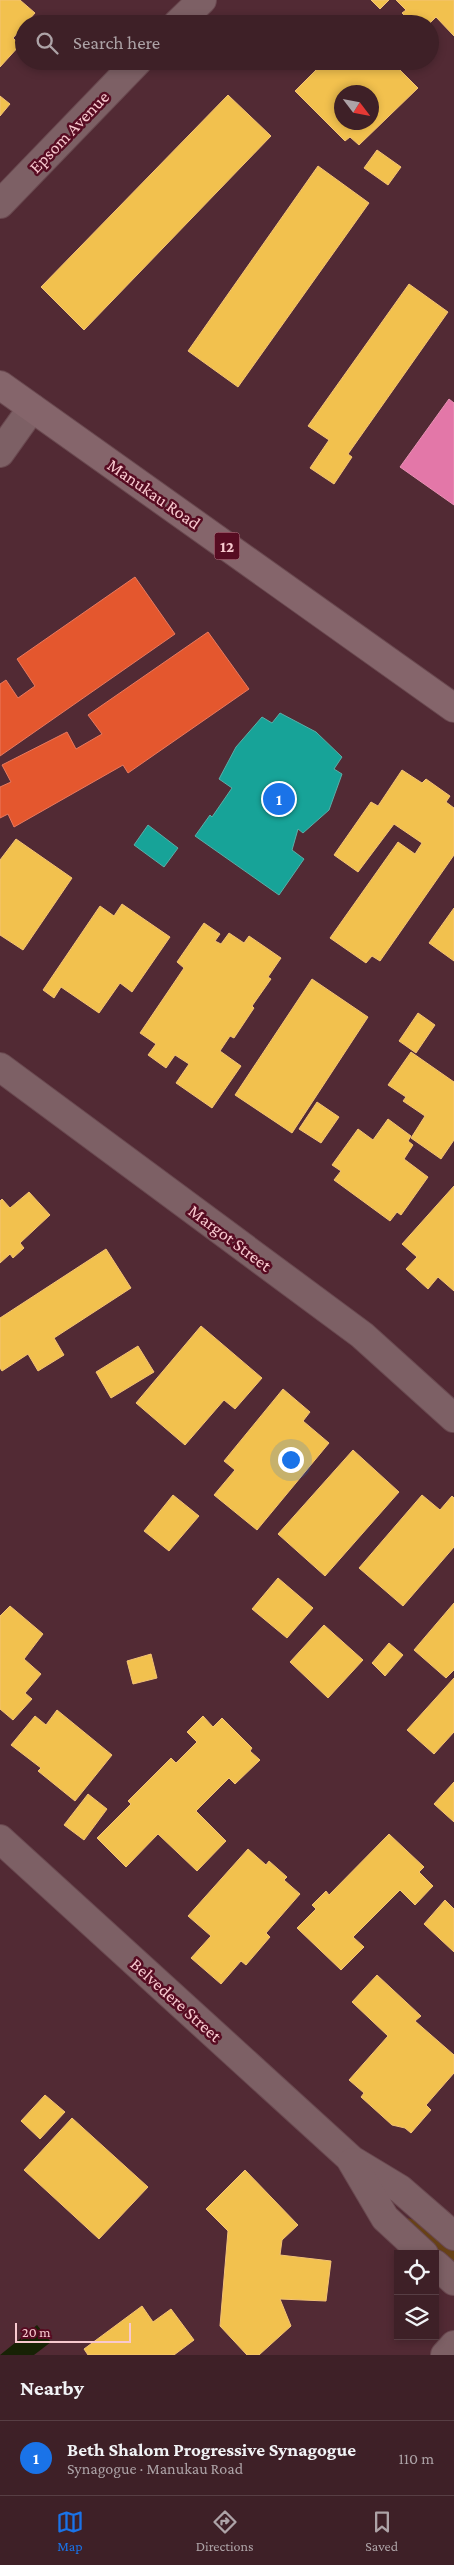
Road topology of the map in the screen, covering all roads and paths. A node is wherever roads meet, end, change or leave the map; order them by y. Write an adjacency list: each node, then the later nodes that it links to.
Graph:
1 (202, 0): 2 (street)
2 (186, 15)
3 (129, 70): 4 (street, Epsom Avenue)
4 (0, 204)
5 (0, 385): 6 (main road, Manukau Road / 12)
6 (32, 408): 7 (street); 8 (main road, Manukau Road / 12)
7 (0, 453)
8 (454, 708)
9 (0, 1067): 10 (street, Margot Street)
10 (454, 1418)
11 (0, 1839): 12 (street, Belvedere Street)
12 (352, 2160): 13 (street, Belvedere Street); 14 (street, Belvedere Street)
13 (454, 2236)
14 (420, 2250)
15 (439, 2268): 16 (street)
16 (454, 2281)
17 (454, 2346): 18 (street)
18 (446, 2355)

